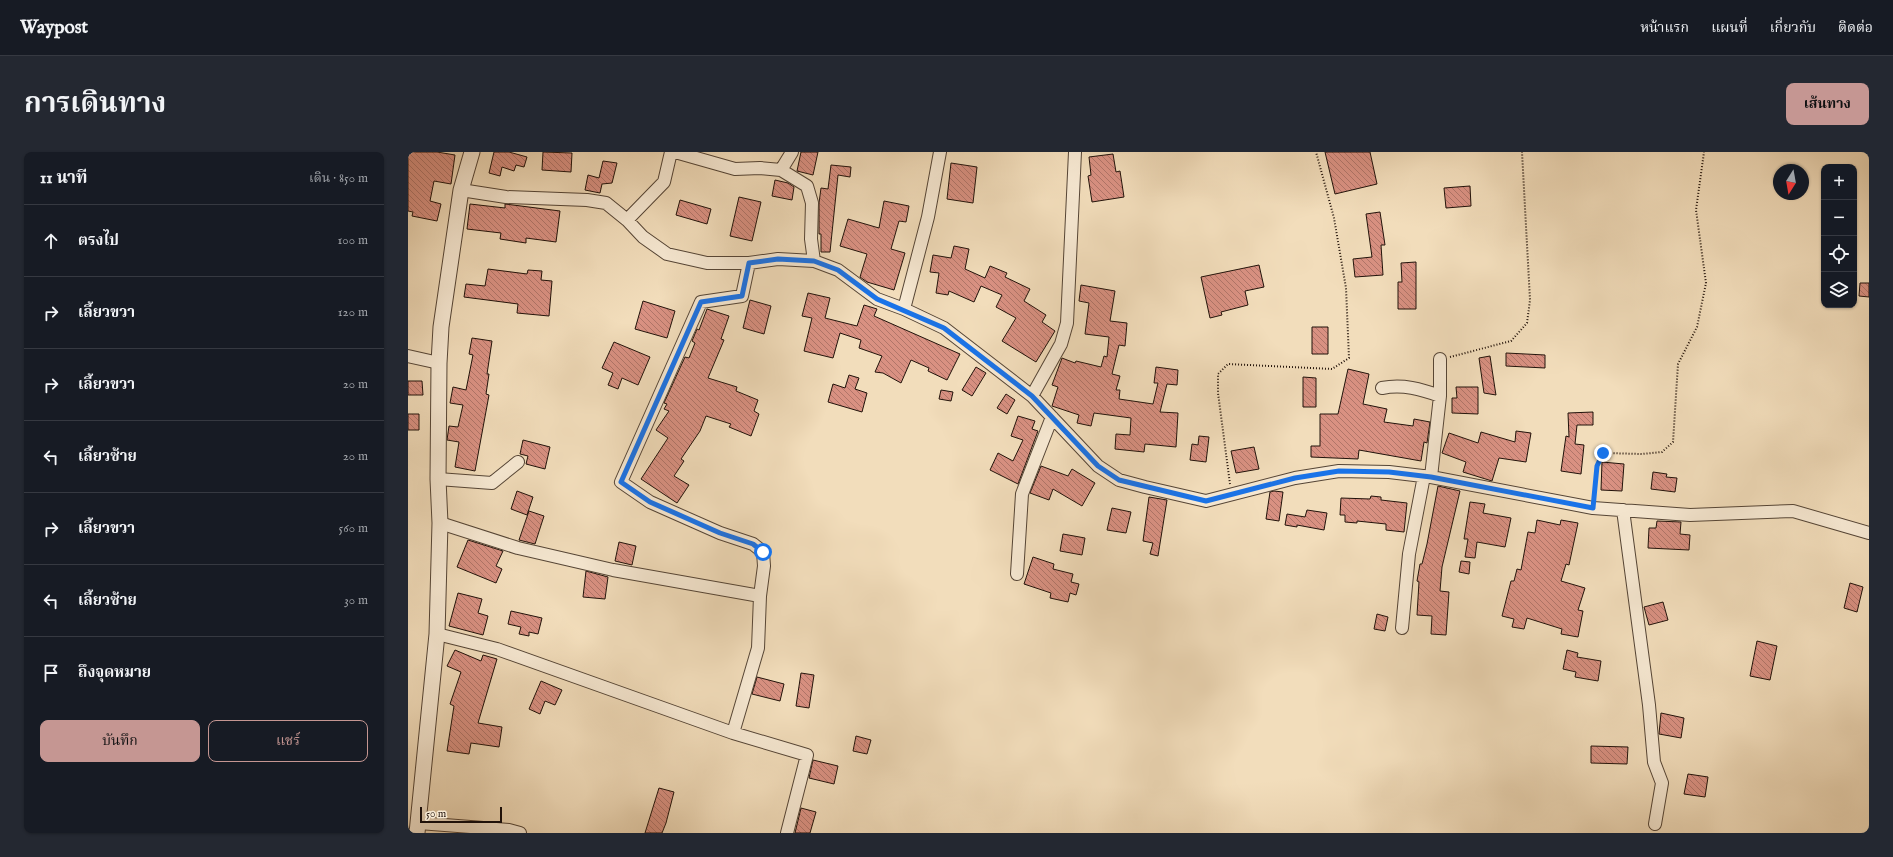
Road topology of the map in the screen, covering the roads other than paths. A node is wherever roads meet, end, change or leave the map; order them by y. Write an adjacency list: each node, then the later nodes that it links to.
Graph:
1 (472, 152): 8 (street)
2 (671, 152): 9 (street)
3 (675, 152): 7 (street)
4 (792, 152): 7 (street)
5 (940, 152): 12 (street)
6 (1075, 152): 17 (street)
7 (781, 170): 10 (street)
8 (461, 190): 9 (street); 15 (street)
9 (626, 220): 11 (street)
10 (814, 261): 11 (street); 12 (street)
11 (749, 263): 27 (street)
12 (904, 309): 17 (street)
13 (408, 356): 15 (street)
14 (1440, 359): 18 (street)
15 (439, 364): 22 (street)
16 (1382, 388): 18 (street)
17 (1032, 396): 19 (street)
18 (1440, 396): 21 (street)
19 (1052, 417): 21 (street); 26 (street)
20 (518, 462): 22 (street)
21 (1428, 476): 23 (street); 28 (street)
22 (438, 479): 24 (street)
23 (1623, 510): 25 (street); 31 (street)
24 (440, 522): 27 (street); 29 (street)
25 (1869, 533)
26 (1017, 574)
27 (760, 596): 30 (street)
28 (1402, 628)
29 (437, 634): 30 (street); 32 (street)
30 (733, 733): 34 (street)
31 (1655, 824)
32 (418, 828): 33 (street)
33 (520, 833)
34 (787, 833)

